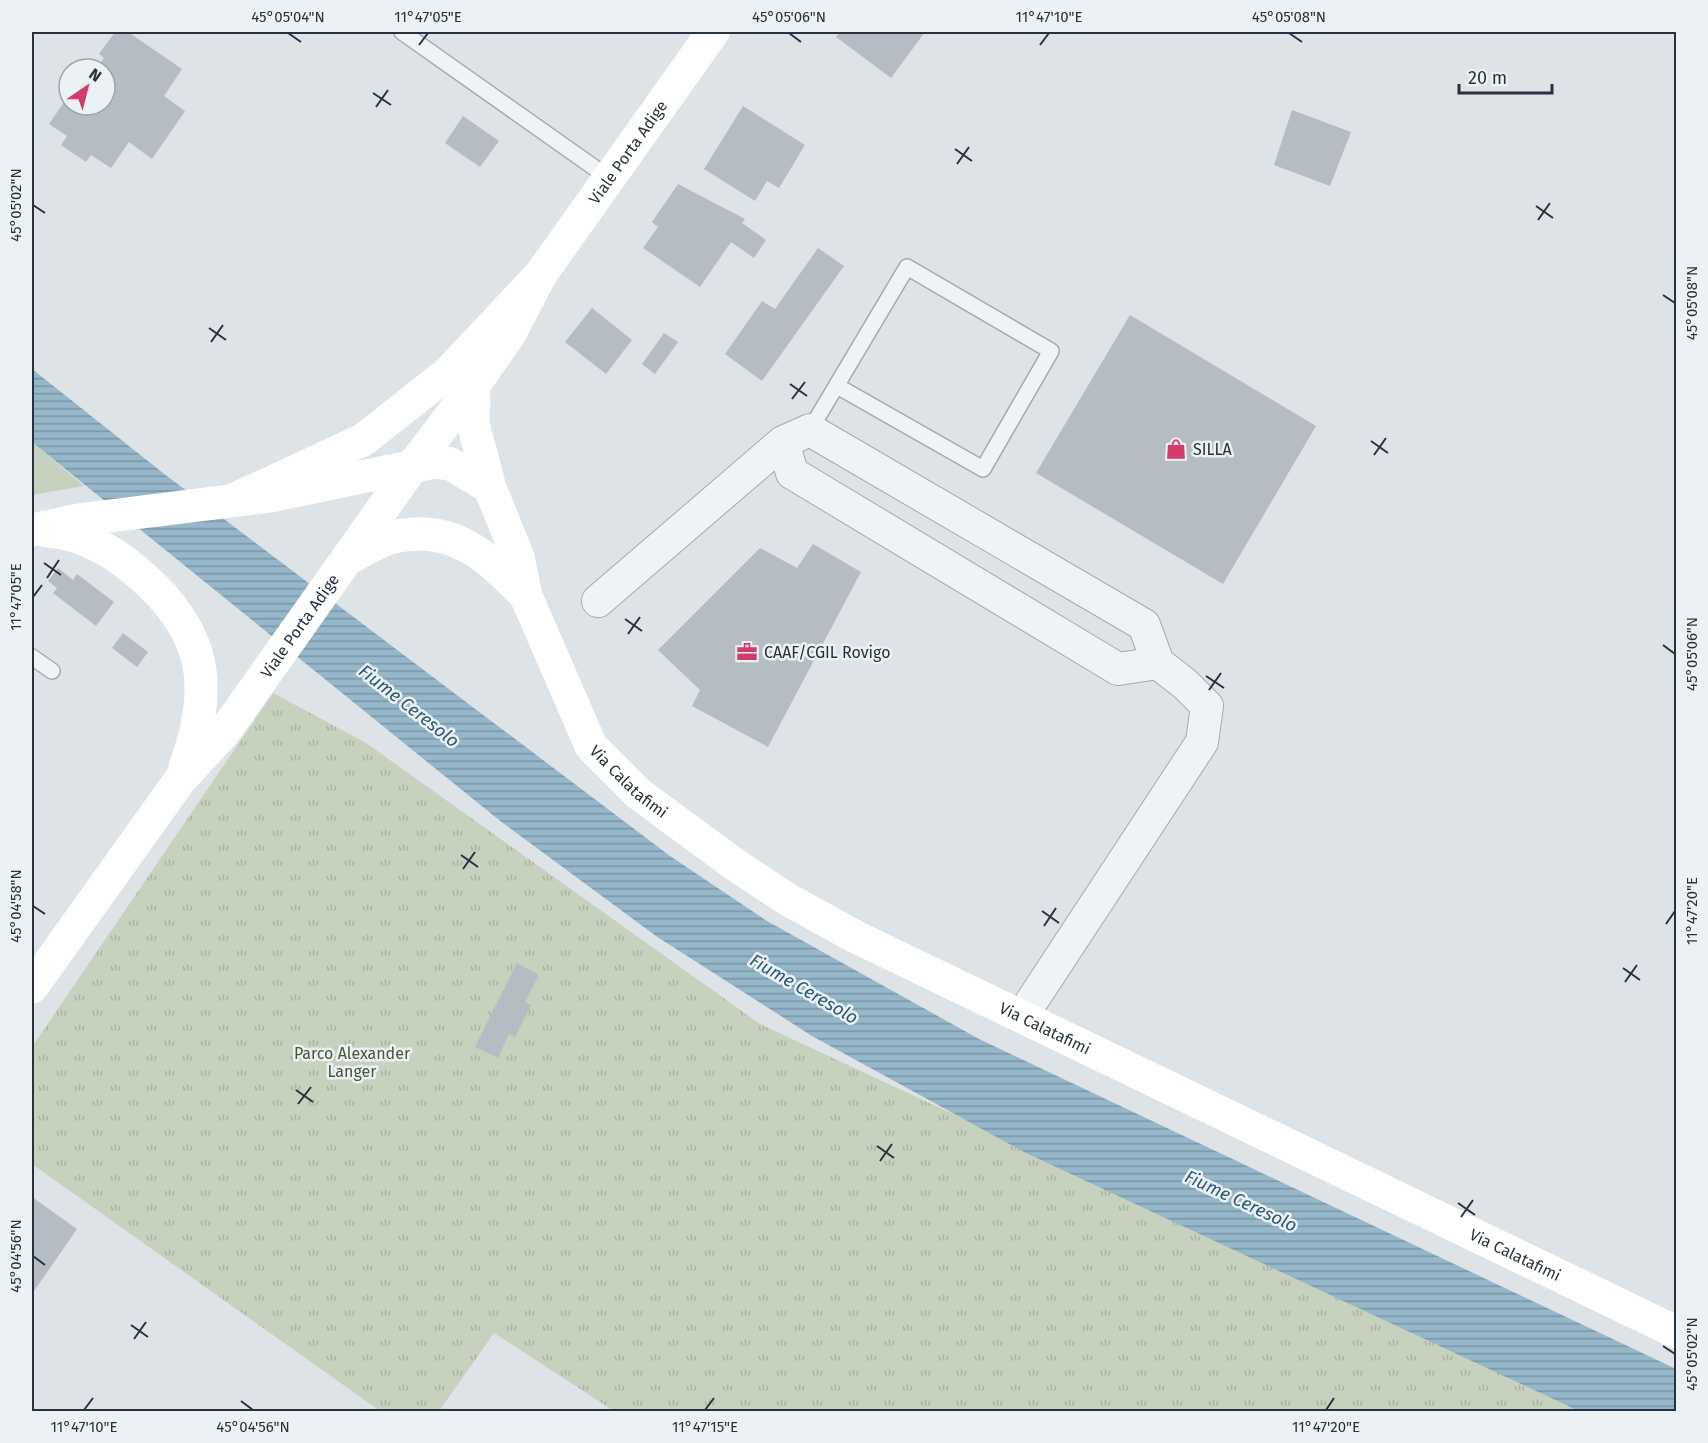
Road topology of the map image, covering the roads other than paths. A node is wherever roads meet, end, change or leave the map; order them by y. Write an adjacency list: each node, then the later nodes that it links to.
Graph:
1 (402, 32): 3 (lane)
2 (713, 32): 3 (main road, Viale Porta Adige)
3 (609, 178): 4 (main road, Viale Porta Adige)
4 (541, 274): 5 (main road, Viale Porta Adige); 10 (main road, Viale Porta Adige)
5 (474, 385): 8 (main road, Viale Porta Adige); 9 (main road, Via Calatafimi)
6 (837, 386): 6 (lane); 7 (lane)
7 (797, 436): 14 (street); 16 (street); 16 (street)
8 (412, 467): 9 (main road); 10 (main road, Viale Porta Adige); 12 (main road, Viale Porta Adige)
9 (490, 489): 13 (main road, Via Calatafimi)
10 (233, 500): 11 (main road, Viale Porta Adige)
11 (32, 530): 18 (main road, Viale Porta Adige)
12 (349, 558): 13 (main road, Via Calatafimi); 18 (main road, Viale Porta Adige)
13 (526, 596): 20 (main road, Via Calatafimi)
14 (598, 601)
15 (32, 657): 17 (lane)
16 (1158, 663): 20 (street)
17 (52, 671)
18 (180, 780): 19 (main road, Viale Porta Adige)
19 (32, 987)
20 (1022, 1016): 21 (main road, Via Calatafimi)
21 (1677, 1332)

